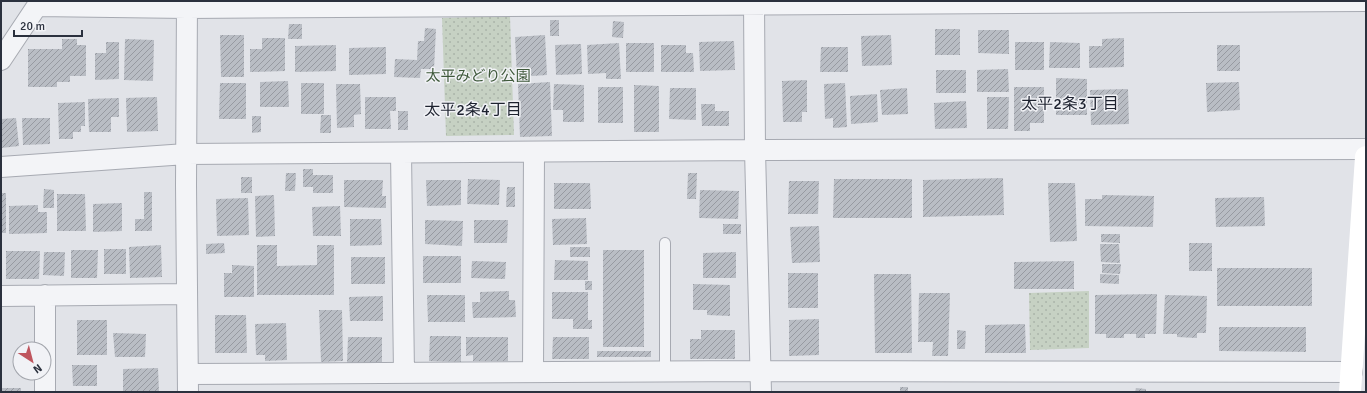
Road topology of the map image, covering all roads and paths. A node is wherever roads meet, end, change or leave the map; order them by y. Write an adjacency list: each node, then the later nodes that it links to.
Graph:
1 (1366, 1): 2 (street)
2 (754, 3): 3 (street); 6 (street)
3 (187, 4): 4 (street); 9 (street)
4 (1, 60)
5 (1366, 149): 6 (street)
6 (755, 150): 7 (street); 17 (street)
7 (534, 152): 8 (street); 18 (street)
8 (401, 153): 9 (street); 19 (street)
9 (186, 154): 11 (street); 13 (street)
10 (1366, 157): 20 (street)
11 (1, 167)
12 (665, 243): 16 (lane)
13 (187, 294): 14 (street); 21 (street)
14 (45, 295): 15 (street); 22 (street)
15 (1, 296)
16 (665, 371): 17 (street); 18 (street)
17 (761, 371): 20 (street); 23 (street)
18 (533, 372): 19 (street)
19 (404, 373): 21 (street)
20 (1351, 382)
21 (188, 383)
22 (45, 392)
23 (762, 392)

